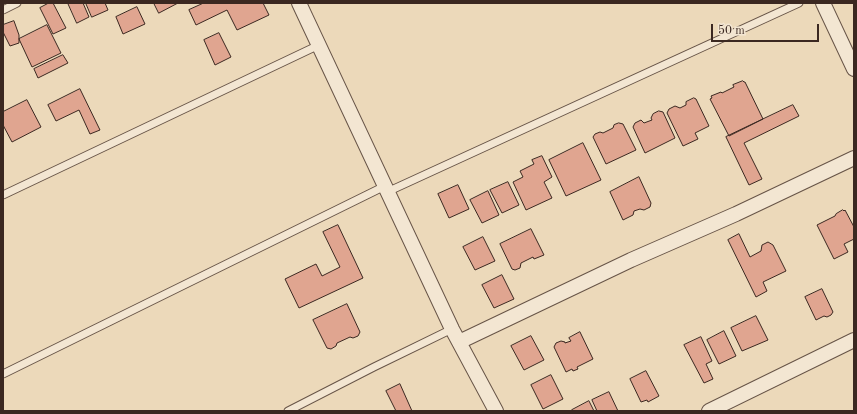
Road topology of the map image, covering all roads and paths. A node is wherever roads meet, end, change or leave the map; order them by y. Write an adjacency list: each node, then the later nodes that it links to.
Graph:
1 (17, 3): 5 (lane)
2 (299, 3): 6 (street)
3 (799, 3): 9 (lane)
4 (823, 3): 7 (street)
5 (3, 10)
6 (319, 45): 9 (street); 10 (lane)
7 (854, 69)
8 (854, 158): 13 (street)
9 (386, 189): 11 (street); 14 (lane)
10 (3, 195)
11 (452, 329): 13 (street); 15 (lane)
12 (854, 340): 17 (street)
13 (459, 342): 16 (street)
14 (3, 374)
15 (288, 411)
16 (496, 411)
17 (709, 411)

